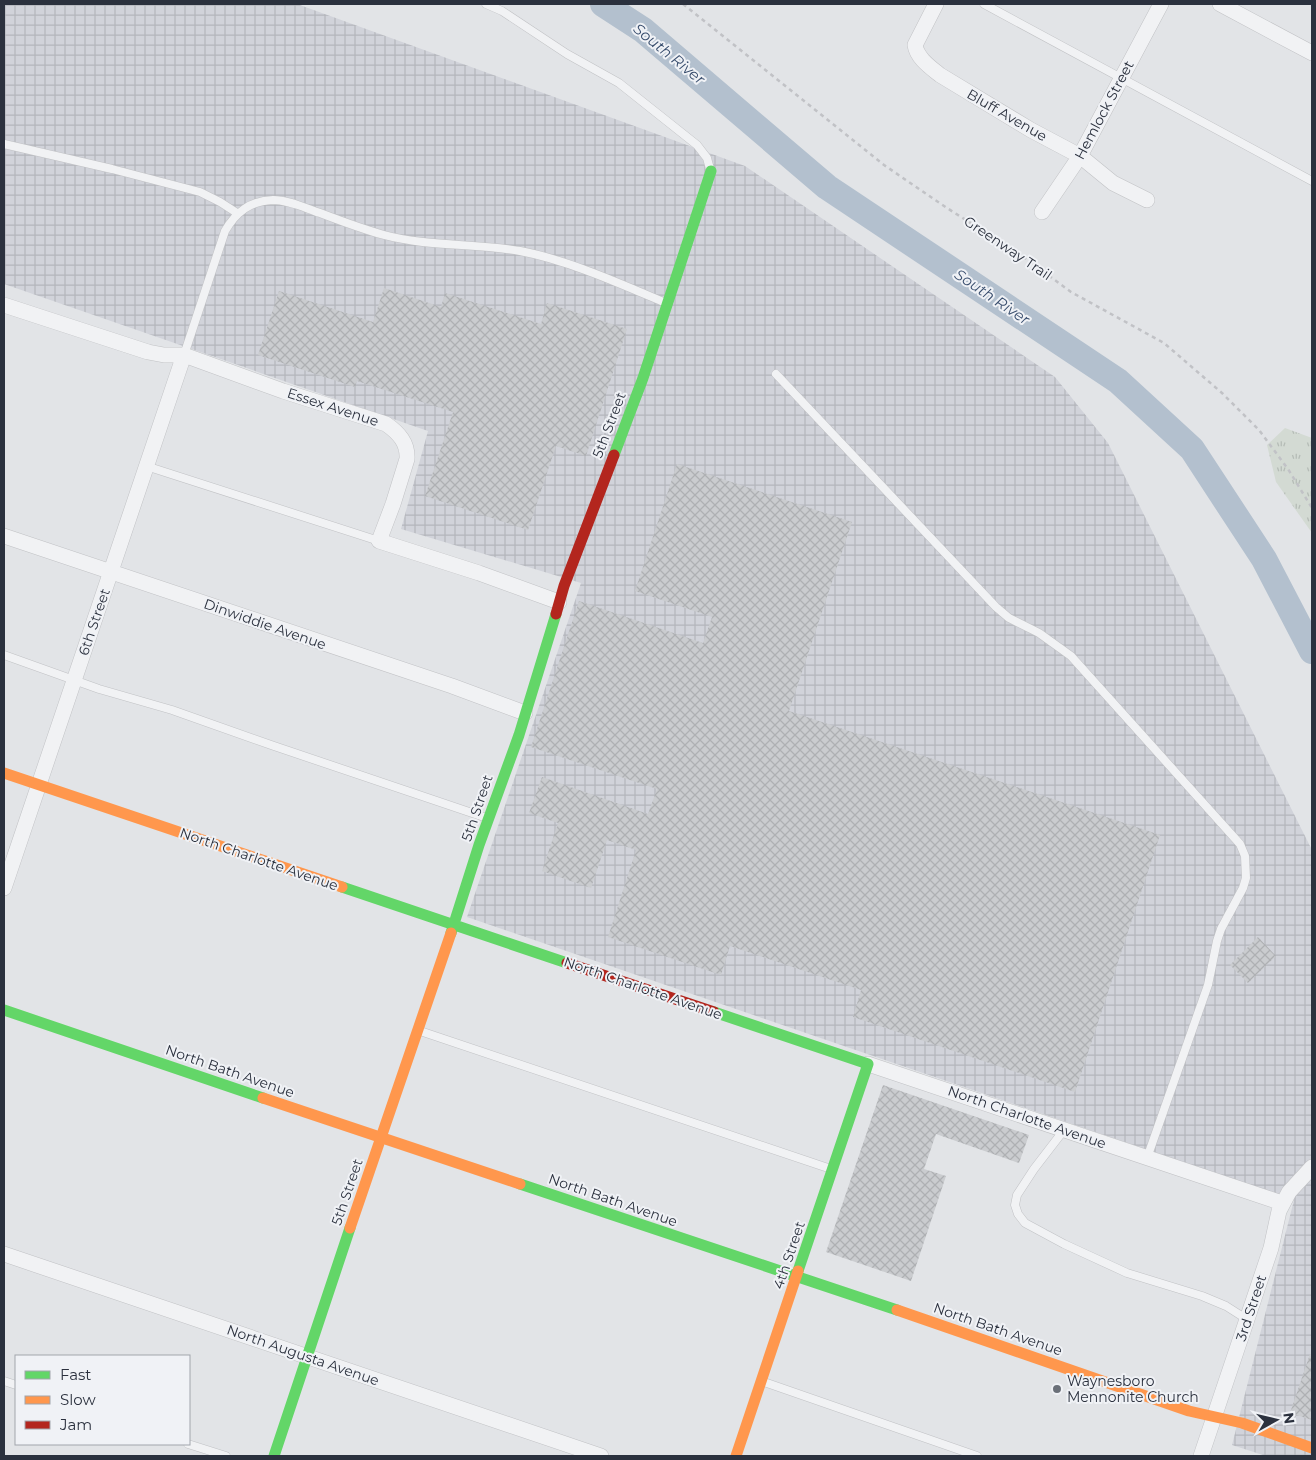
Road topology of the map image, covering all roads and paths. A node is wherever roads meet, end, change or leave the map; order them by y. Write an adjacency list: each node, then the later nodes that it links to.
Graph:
1 (486, 4): 11 (lane)
2 (683, 4): 21 (path, Greenway Trail)
3 (936, 4): 10 (street, Bluff Avenue)
4 (984, 4): 8 (lane)
5 (1161, 4): 8 (street, Hemlock Street)
6 (1220, 4): 7 (street)
7 (1312, 53)
8 (1122, 78): 10 (street, Hemlock Street); 12 (lane)
9 (4, 144): 15 (lane)
10 (1080, 156): 13 (street, Bluff Avenue); 14 (street, Hemlock Street)
11 (711, 171): 16 (street, 5th Street)
12 (1312, 181)
13 (1147, 200)
14 (1042, 212)
15 (237, 214): 16 (lane); 18 (lane)
16 (667, 303): 25 (street, 5th Street)
17 (4, 305): 18 (street, Essex Avenue)
18 (184, 355): 20 (street, 6th Street); 23 (street, Essex Avenue)
19 (776, 374): 39 (lane)
20 (146, 466): 23 (lane); 24 (street, 6th Street)
21 (1312, 508)
22 (4, 536): 24 (street, Dinwiddie Avenue)
23 (379, 541): 25 (street)
24 (111, 572): 27 (street, 6th Street); 28 (street, Dinwiddie Avenue)
25 (559, 602): 28 (street, 5th Street)
26 (4, 655): 27 (lane)
27 (74, 680): 30 (street, 6th Street); 31 (lane)
28 (525, 713): 31 (street, 5th Street)
29 (4, 773): 30 (street, North Charlotte Avenue)
30 (38, 785): 32 (street, 6th Street); 33 (street, North Charlotte Avenue)
31 (489, 819): 33 (street, 5th Street)
32 (4, 888)
33 (454, 925): 35 (street, 5th Street); 36 (street, North Charlotte Avenue)
34 (4, 1010): 38 (street, North Bath Avenue)
35 (418, 1031): 38 (street, 5th Street); 41 (lane)
36 (868, 1064): 37 (street, North Charlotte Avenue); 41 (street, 4th Street)
37 (1064, 1130): 39 (street, North Charlotte Avenue); 45 (lane)
38 (382, 1138): 44 (street, North Bath Avenue); 46 (street, 5th Street)
39 (1147, 1158): 42 (street, North Charlotte Avenue)
40 (1312, 1167): 42 (street, 3rd Street)
41 (833, 1170): 44 (street, 4th Street)
42 (1282, 1203): 45 (street, 3rd Street)
43 (4, 1254): 46 (street, North Augusta Avenue)
44 (797, 1277): 47 (street, 4th Street); 48 (street, North Bath Avenue)
45 (1248, 1320): 48 (street, 3rd Street)
46 (308, 1356): 52 (street, 5th Street); 53 (street, North Augusta Avenue)
47 (762, 1382): 54 (street, 4th Street); 55 (lane)
48 (1214, 1416): 50 (street, North Bath Avenue); 56 (street, 3rd Street)
49 (190, 1445): 51 (lane)
50 (1312, 1448)
51 (226, 1456)
52 (274, 1456)
53 (601, 1456)
54 (736, 1456)
55 (977, 1456)
56 (1201, 1456)

